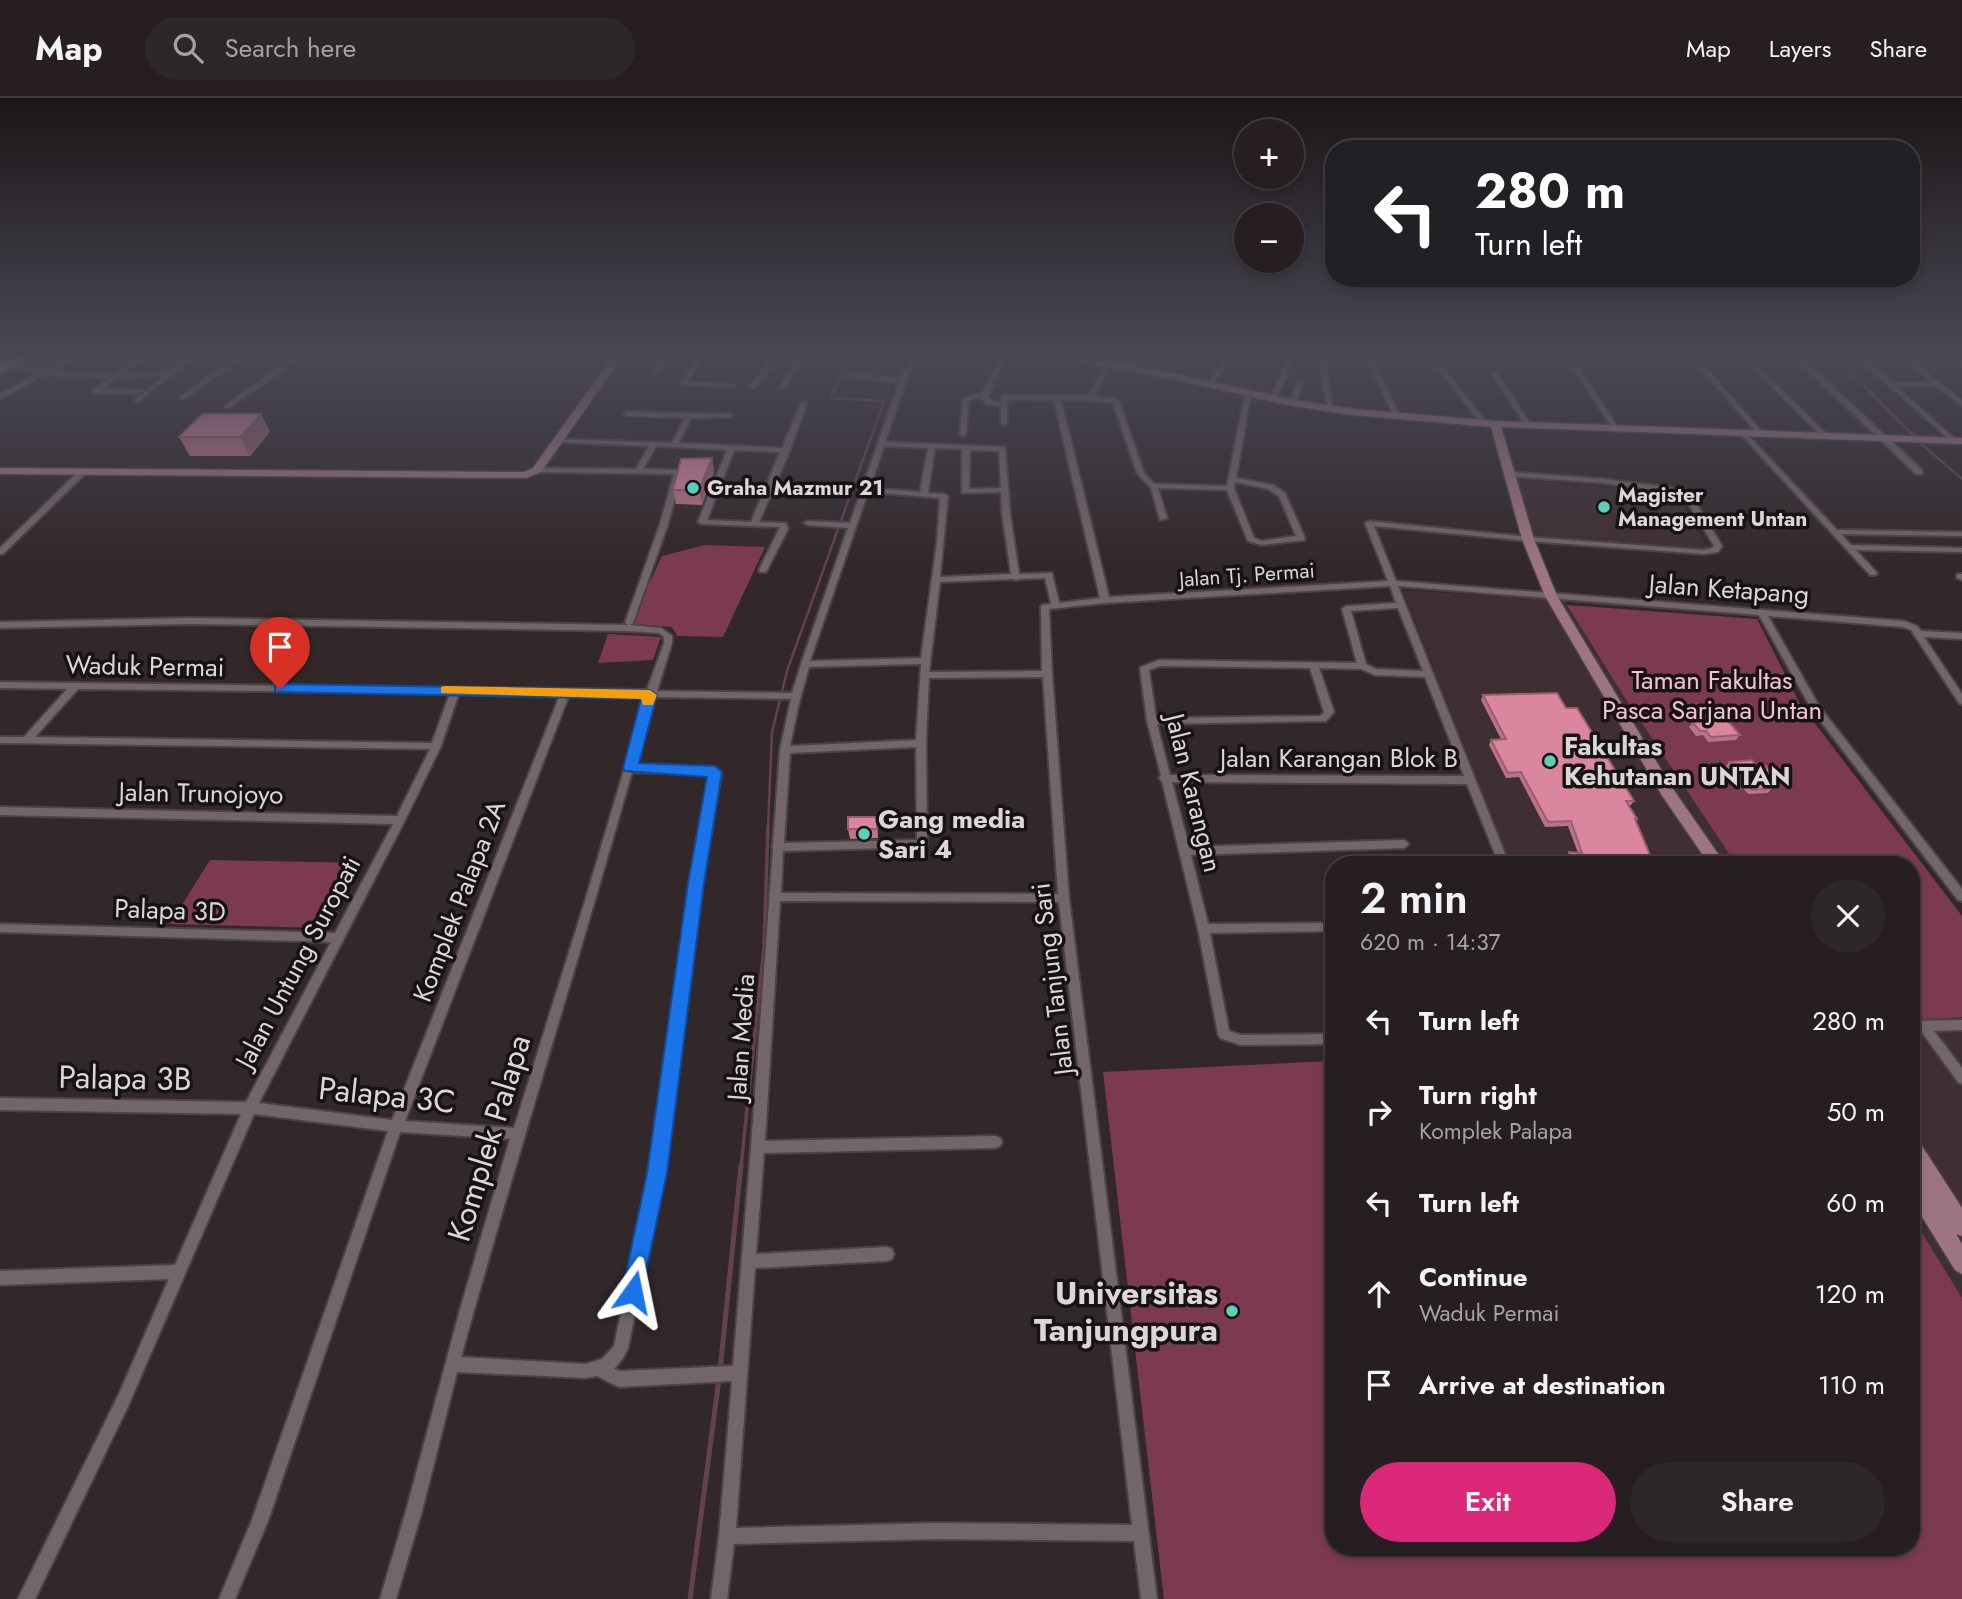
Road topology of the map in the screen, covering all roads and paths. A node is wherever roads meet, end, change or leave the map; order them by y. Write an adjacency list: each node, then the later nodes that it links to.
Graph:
1 (568, 426): 22 (street)
2 (684, 426): 25 (street)
3 (795, 426): 30 (street)
4 (888, 426): 26 (street, Jalan Media)
5 (964, 426): 19 (street)
6 (1064, 426): 58 (street)
7 (1125, 426): 38 (street)
8 (1242, 426): 37 (street)
9 (1491, 426): 36 (street)
10 (1551, 426): 16 (street)
11 (1614, 426): 16 (street)
12 (1754, 426): 18 (street)
13 (1815, 426): 20 (street)
14 (1869, 426): 21 (street)
15 (1940, 426): 23 (street)
16 (1616, 429): 17 (street)
17 (1742, 432): 18 (street); 46 (street)
18 (1760, 433): 20 (street)
19 (963, 435)
20 (1824, 435): 21 (street)
21 (1882, 438): 23 (street); 34 (street)
22 (558, 440): 24 (street); 31 (street)
23 (1958, 441)
24 (654, 444): 25 (street); 33 (street)
25 (674, 444): 28 (street)
26 (882, 444): 27 (street); 39 (street, Jalan Media)
27 (932, 446): 29 (street); 41 (street)
28 (731, 448): 30 (street); 44 (street)
29 (967, 448): 40 (street); 40 (street)
30 (786, 450): 44 (street)
31 (537, 470): 33 (street); 35 (street)
32 (0, 471): 35 (street)
33 (638, 472): 62 (street)
34 (1919, 472)
35 (82, 473): 51 (street)
36 (1510, 474): 48 (street); 48 (street)
37 (1230, 484): 37 (street); 38 (street)
38 (1154, 487): 42 (street)
39 (865, 490): 41 (street); 45 (street, Jalan Media)
40 (1005, 490): 54 (street)
41 (924, 493): 55 (street)
42 (1163, 518)
43 (808, 523): 45 (street)
44 (754, 524): 52 (street)
45 (852, 526): 67 (street, Jalan Media)
46 (1835, 532): 47 (street); 49 (street)
47 (1962, 534)
48 (1528, 539): 56 (street); 57 (street)
49 (1849, 547): 50 (street); 53 (street)
50 (1962, 550)
51 (0, 552)
52 (763, 570)
53 (1873, 573)
54 (1017, 578): 55 (street); 59 (street)
55 (938, 580): 66 (street)
56 (1392, 583): 57 (street, Jalan Tj. Permai); 58 (street, Jalan Tj. Permai); 60 (street)
57 (1551, 596): 61 (street, Jalan Ketapang); 95 (street)
58 (1105, 600): 59 (street)
59 (1055, 604): 70 (street, Jalan Tanjung Sari)
60 (1401, 606): 69 (street); 71 (street)
61 (1762, 612): 64 (street, Jalan Ketapang); 97 (street)
62 (629, 623)
63 (0, 625): 77 (street, Komplek Palapa)
64 (1918, 634): 65 (street); 79 (street)
65 (1962, 636)
66 (926, 661): 67 (street); 72 (street)
67 (805, 664): 78 (street, Jalan Media)
68 (1313, 665): 69 (street, Jalan Karangan); 80 (street, Jalan Karangan); 80 (street)
69 (1362, 666): 71 (street, Jalan Karangan)
70 (1047, 674): 72 (street); 98 (street, Jalan Tanjung Sari)
71 (1427, 674): 88 (street)
72 (924, 675): 83 (street)
73 (0, 685): 74 (street, Waduk Permai)
74 (75, 686): 75 (street, Waduk Permai); 82 (street)
75 (456, 690): 76 (street, Waduk Permai); 84 (street, Jalan Untung Suropati)
76 (565, 693): 77 (street, Waduk Permai); 110 (street, Komplek Palapa 2A)
77 (650, 695): 78 (street, Waduk Permai); 86 (street, Komplek Palapa)
78 (794, 696): 85 (street, Jalan Media)
79 (1962, 701)
80 (1152, 721): 87 (street, Jalan Karangan)
81 (0, 740): 82 (street)
82 (27, 740): 84 (street)
83 (920, 743): 85 (street); 92 (street)
84 (436, 746): 90 (street, Jalan Untung Suropati)
85 (785, 750): 92 (street, Jalan Media)
86 (630, 768): 111 (street, Komplek Palapa); 123 (street)
87 (1164, 778): 88 (street, Jalan Karangan Blok B); 93 (street, Jalan Karangan)
88 (1471, 780): 94 (street)
89 (0, 811): 90 (street, Jalan Trunojoyo)
90 (400, 820): 102 (street, Jalan Untung Suropati)
91 (1404, 844): 93 (street)
92 (777, 847): 96 (street, Jalan Media)
93 (1184, 851): 101 (street, Jalan Karangan)
94 (1501, 856)
95 (1711, 856)
96 (775, 897): 98 (street); 113 (street, Jalan Media)
97 (1962, 897)
98 (1064, 898): 125 (street, Jalan Tanjung Sari)
99 (1325, 927): 101 (street)
100 (0, 928): 102 (street, Palapa 3D)
101 (1204, 929): 106 (street, Jalan Karangan)
102 (338, 937): 109 (street, Jalan Untung Suropati)
103 (1962, 1025): 104 (street)
104 (1920, 1026)
105 (1920, 1028): 107 (street)
106 (1325, 1039)
107 (1962, 1078)
108 (0, 1104): 109 (street, Palapa 3B)
109 (250, 1108): 110 (street, Palapa 3C); 120 (street, Jalan Untung Suropati)
110 (396, 1126): 111 (street, Palapa 3C); 128 (street, Komplek Palapa 2A)
111 (519, 1135): 122 (street, Komplek Palapa)
112 (995, 1142): 113 (street)
113 (758, 1147): 118 (street, Jalan Media)
114 (1920, 1160): 116 (street)
115 (1920, 1195): 119 (street)
116 (1962, 1226)
117 (887, 1254): 118 (street)
118 (748, 1261): 124 (street, Jalan Media)
119 (1962, 1263)
120 (178, 1272): 121 (street); 127 (street, Jalan Untung Suropati)
121 (0, 1278)
122 (452, 1364): 123 (street); 129 (street, Komplek Palapa)
123 (598, 1369): 124 (street)
124 (739, 1373): 126 (street, Jalan Media)
125 (1142, 1533): 126 (street); 131 (street, Jalan Tanjung Sari)
126 (727, 1536): 130 (street, Jalan Media)
127 (26, 1599)
128 (228, 1599)
129 (388, 1599)
130 (719, 1599)
131 (1149, 1599)

